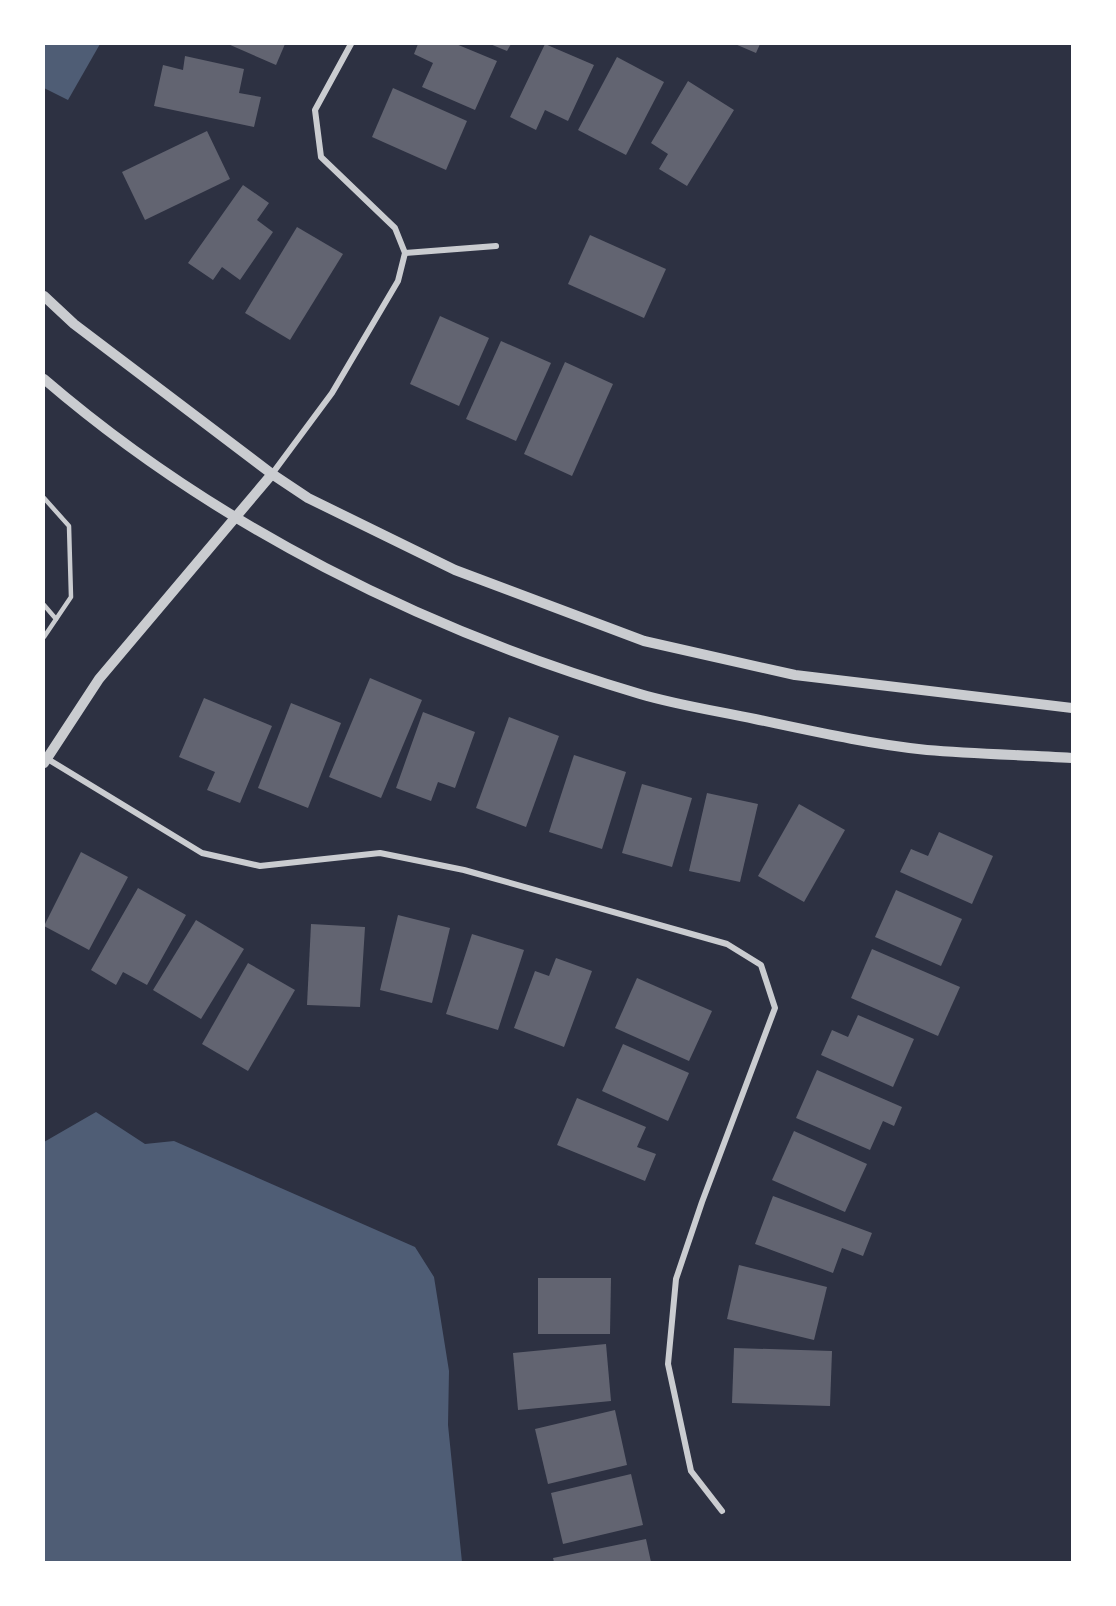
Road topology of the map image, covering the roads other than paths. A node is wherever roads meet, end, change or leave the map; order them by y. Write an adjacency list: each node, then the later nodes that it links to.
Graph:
1 (351, 44): 3 (street)
2 (496, 246): 3 (street)
3 (405, 253): 6 (street)
4 (44, 296): 6 (street)
5 (44, 379): 8 (street)
6 (272, 474): 8 (street); 12 (street)
7 (44, 498): 10 (lane)
8 (234, 519): 13 (street); 14 (street)
9 (44, 605): 10 (lane)
10 (56, 619): 11 (lane)
11 (44, 637)
12 (1072, 708)
13 (1072, 758)
14 (44, 759): 15 (street)
15 (722, 1511)

